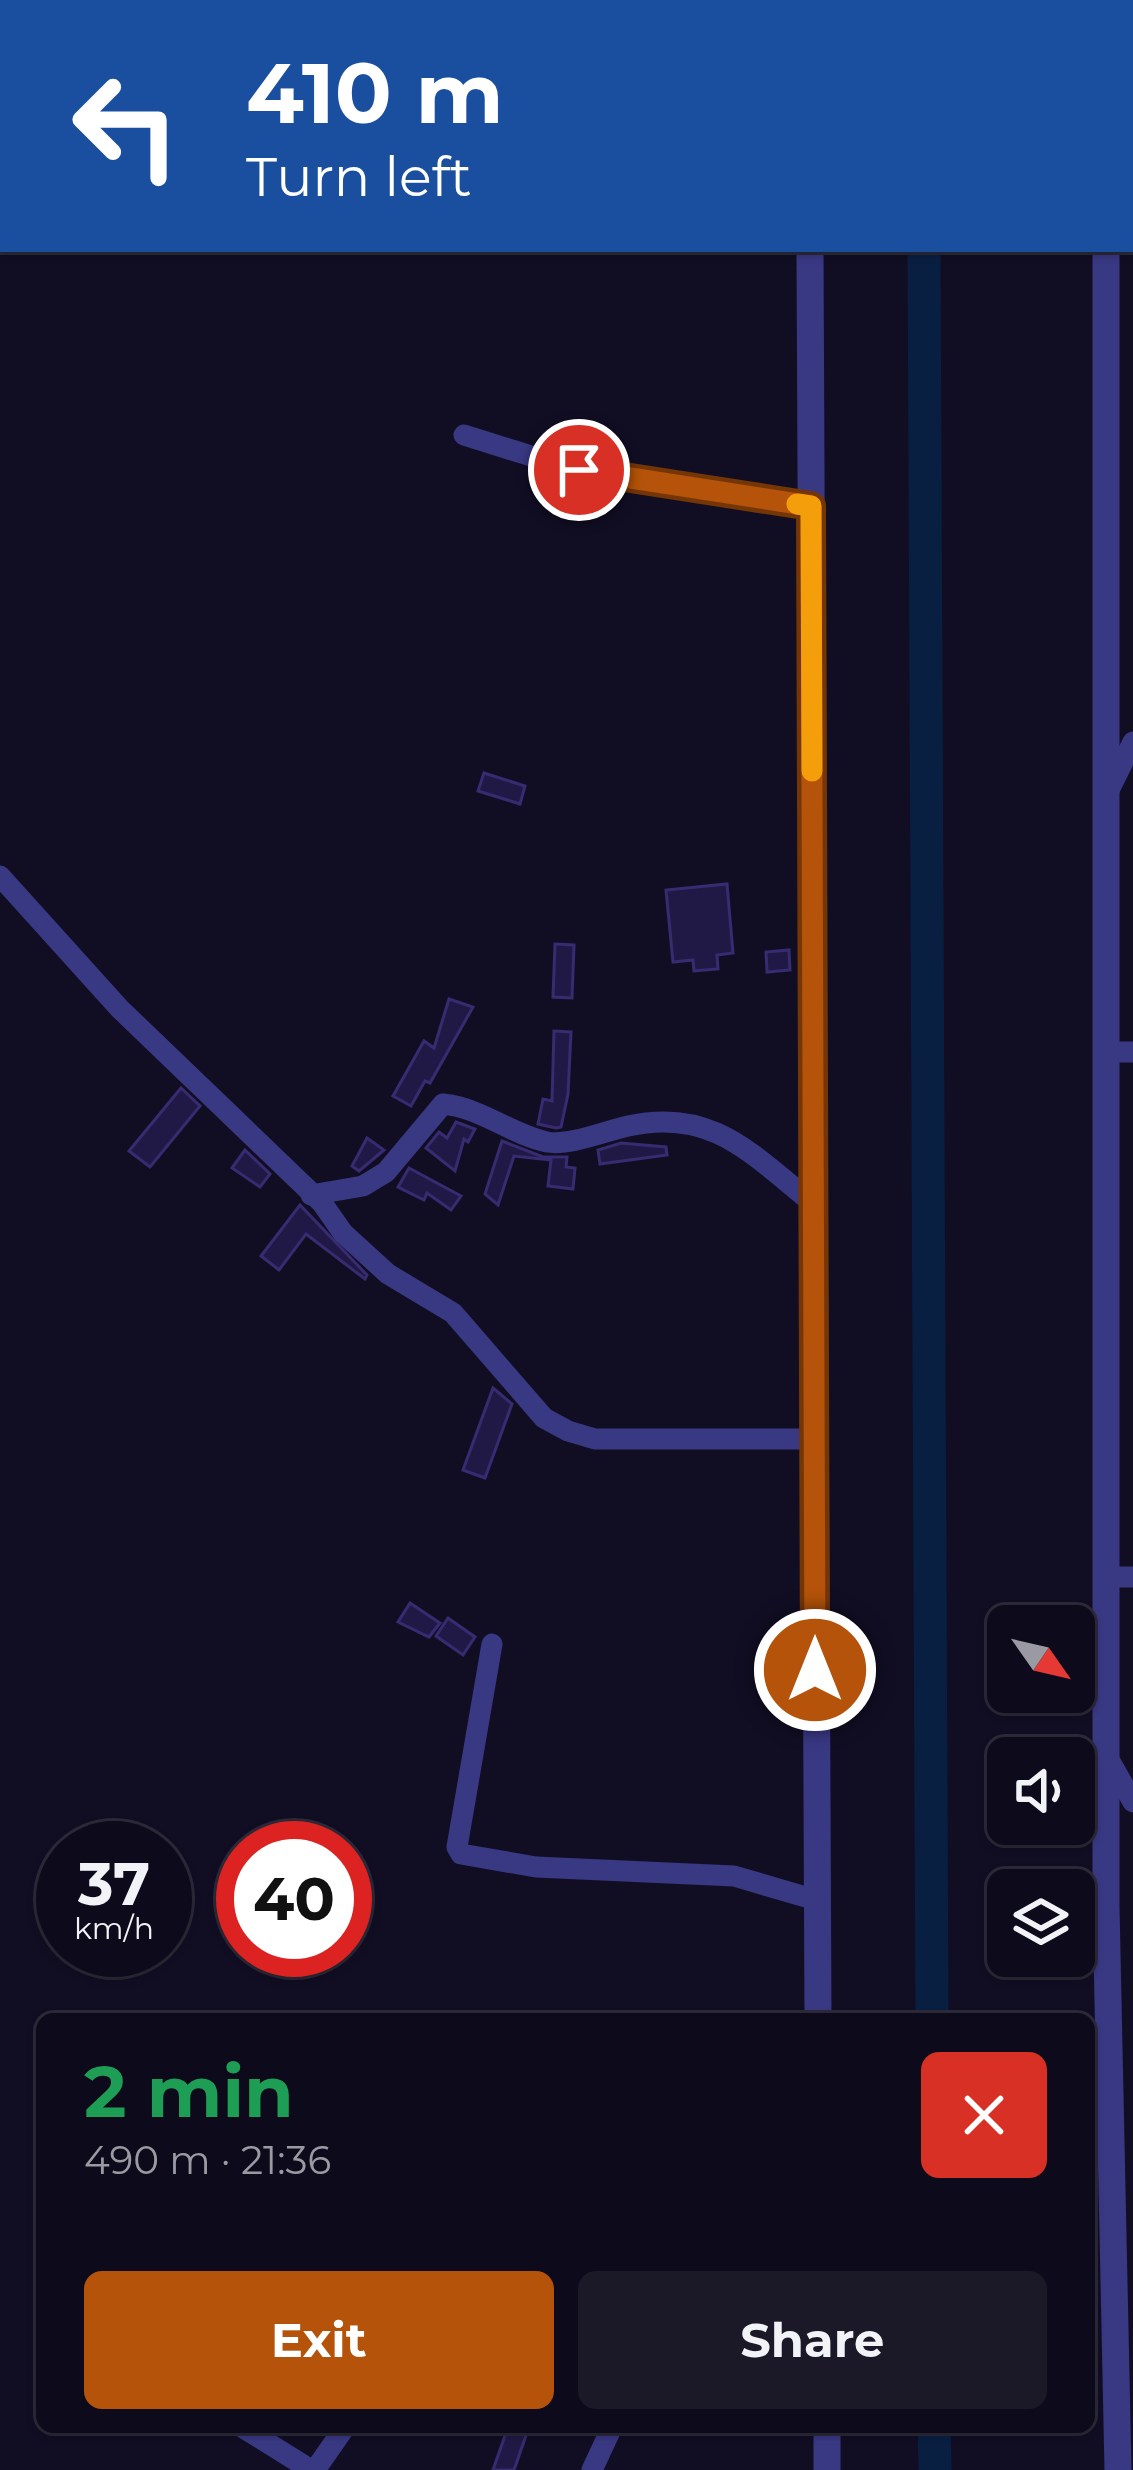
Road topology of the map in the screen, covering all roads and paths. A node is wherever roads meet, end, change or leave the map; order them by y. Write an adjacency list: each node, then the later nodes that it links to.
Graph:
1 (810, 252): 4 (street)
2 (1106, 252): 6 (street)
3 (464, 435): 4 (street)
4 (811, 506): 10 (street)
5 (1133, 742): 6 (street)
6 (1108, 791): 8 (street)
7 (0, 876): 9 (street)
8 (1121, 1052): 12 (street)
9 (311, 1195): 10 (street); 11 (street)
10 (814, 1204): 11 (street)
11 (814, 1438): 16 (street)
12 (1121, 1577): 14 (street)
13 (492, 1644): 16 (street)
14 (1108, 1758): 15 (street); 18 (street)
15 (1133, 1802)
16 (817, 1900): 17 (street)
17 (818, 2013)
18 (1122, 2113): 19 (street)
19 (1125, 2404): 27 (street)
20 (252, 2433): 24 (street)
21 (340, 2433): 24 (street)
22 (609, 2433): 25 (street)
23 (827, 2433): 26 (street)
24 (313, 2470)
25 (592, 2470)
26 (827, 2470)
27 (1118, 2470)

